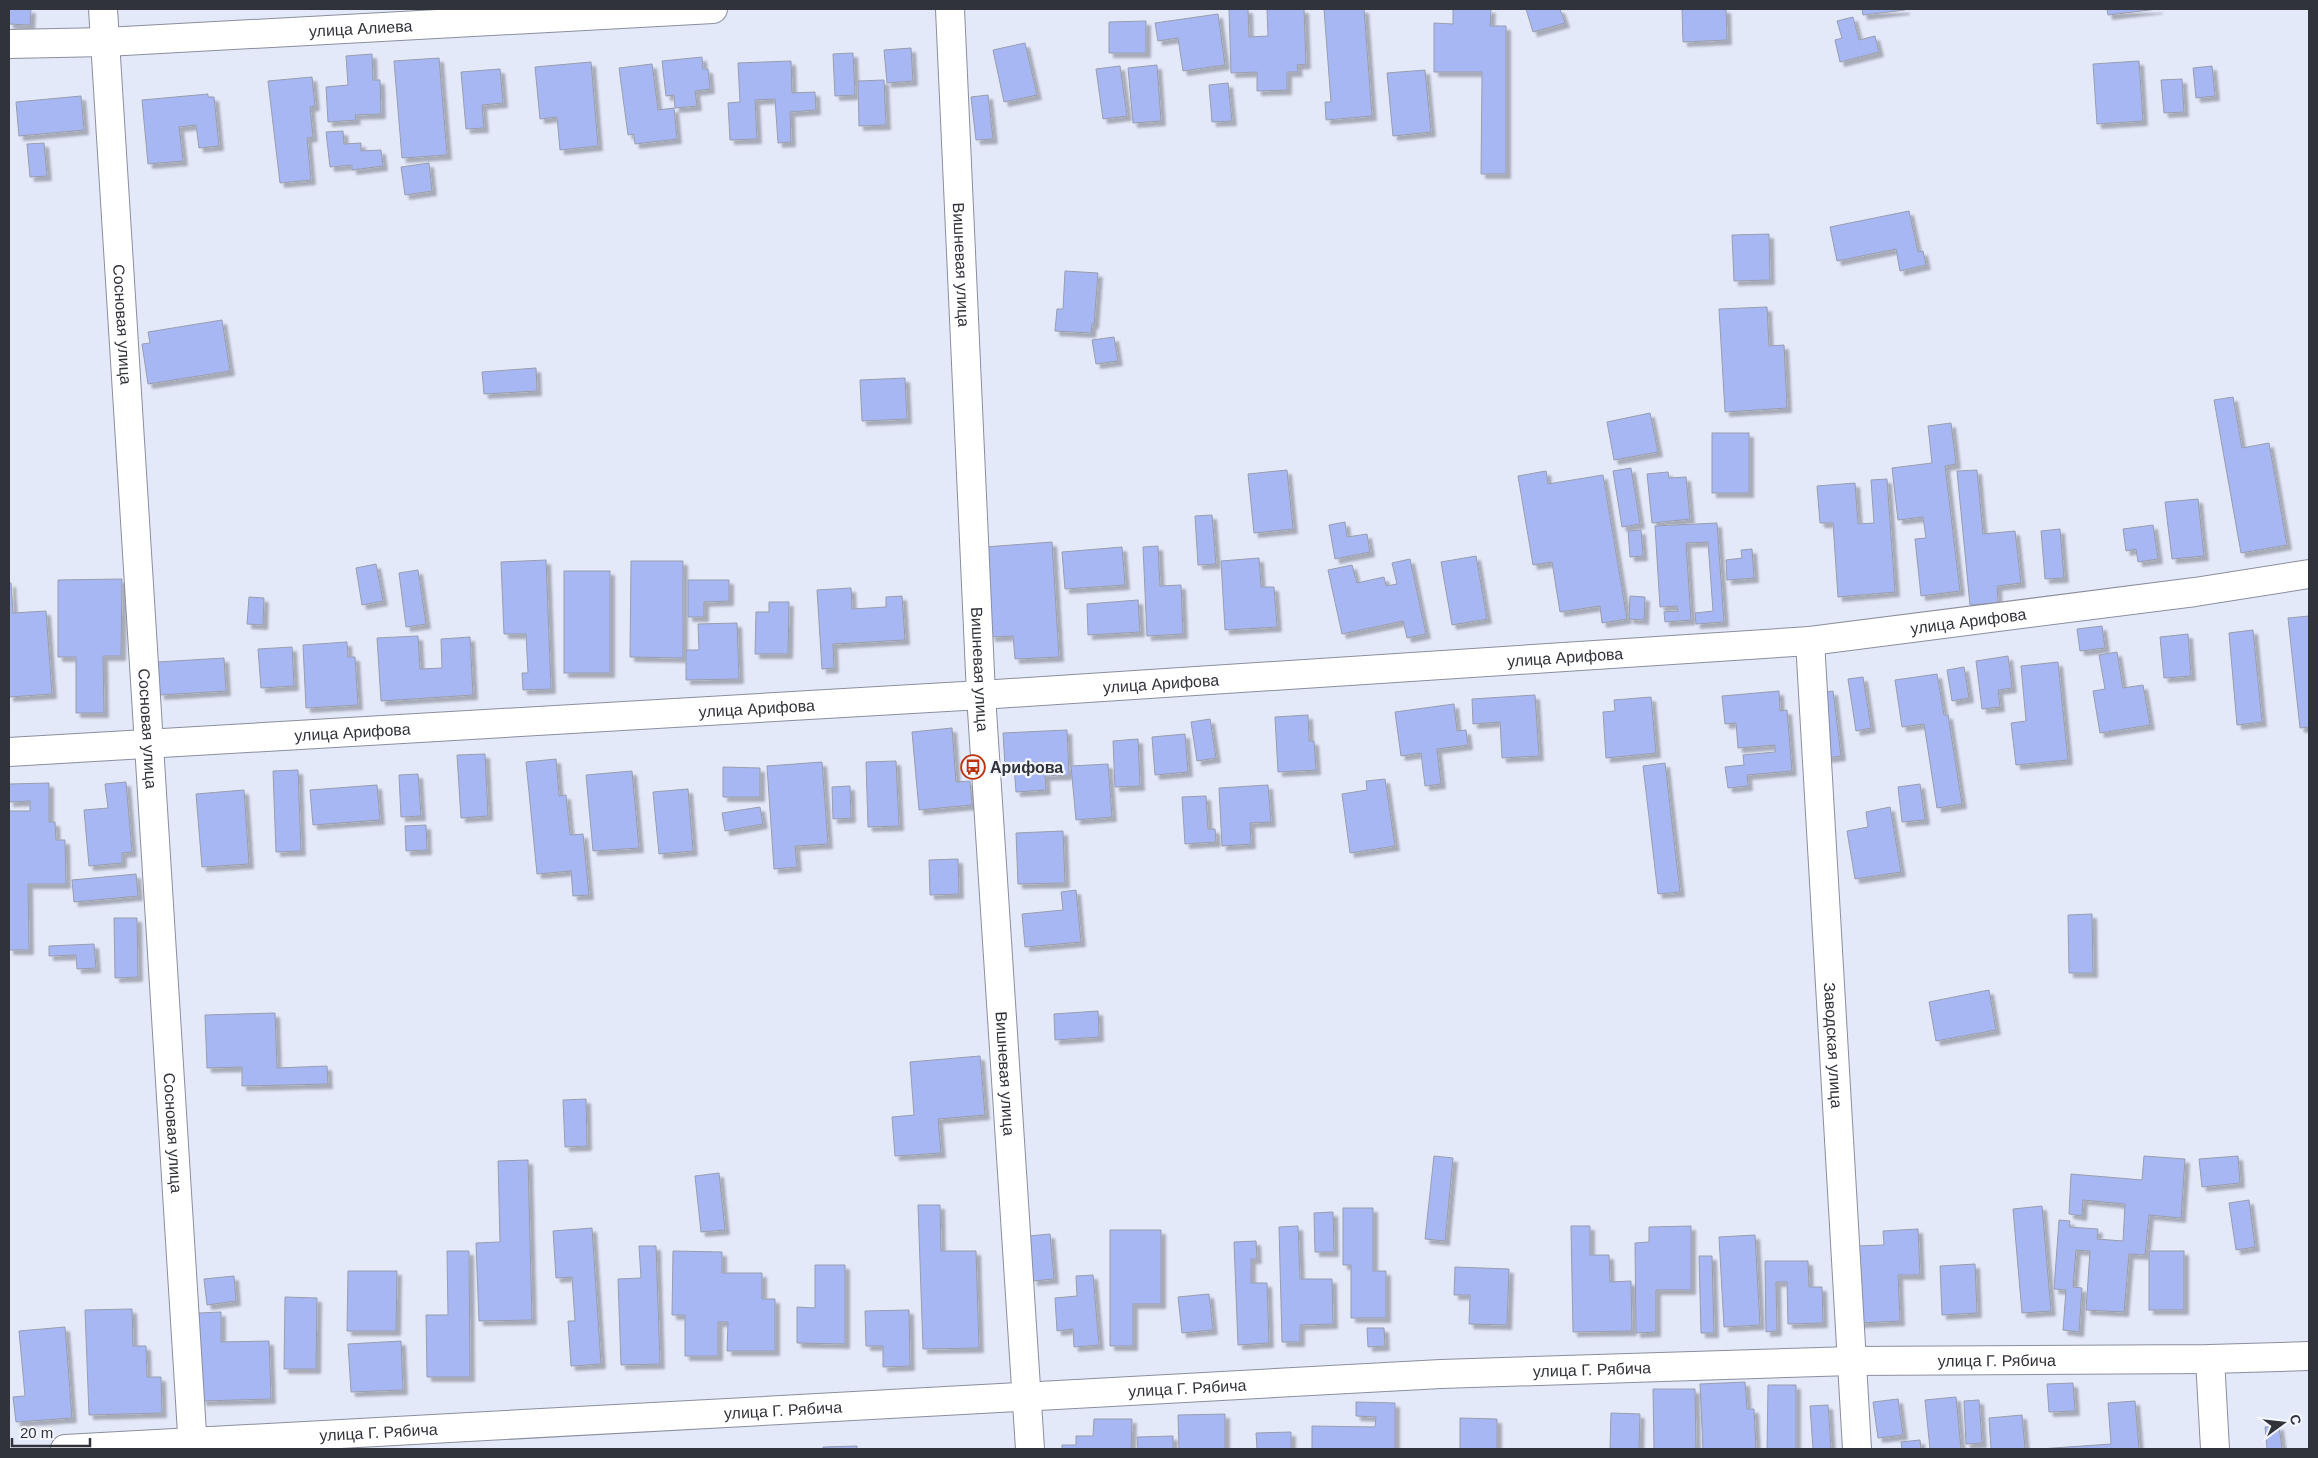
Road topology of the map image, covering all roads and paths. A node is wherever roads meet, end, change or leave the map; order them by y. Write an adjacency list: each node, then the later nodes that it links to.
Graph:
1 (103, 9): 4 (street, Сосновая улица)
2 (713, 9): 4 (street, улица Алиева)
3 (950, 9): 8 (street, Вишневая улица)
4 (106, 42): 5 (street, улица Алиева); 9 (street, Сосновая улица)
5 (9, 44)
6 (2309, 574): 7 (street, улица Арифова)
7 (1810, 641): 8 (street, улица Арифова); 13 (street, Заводская улица)
8 (981, 695): 9 (street, улица Арифова); 14 (street, Вишневая улица)
9 (150, 743): 10 (street, улица Арифова); 15 (street, Сосновая улица)
10 (9, 752)
11 (2309, 1356): 12 (street, улица Г. Рябича)
12 (2210, 1359): 13 (street, улица Г. Рябича); 19 (street)
13 (1852, 1361): 14 (street, улица Г. Рябича); 18 (street, Заводская улица)
14 (1026, 1396): 15 (street, улица Г. Рябича); 17 (street, Вишневая улица)
15 (193, 1445): 16 (street, улица Г. Рябича)
16 (66, 1449)
17 (1030, 1449)
18 (1857, 1449)
19 (2215, 1449)

